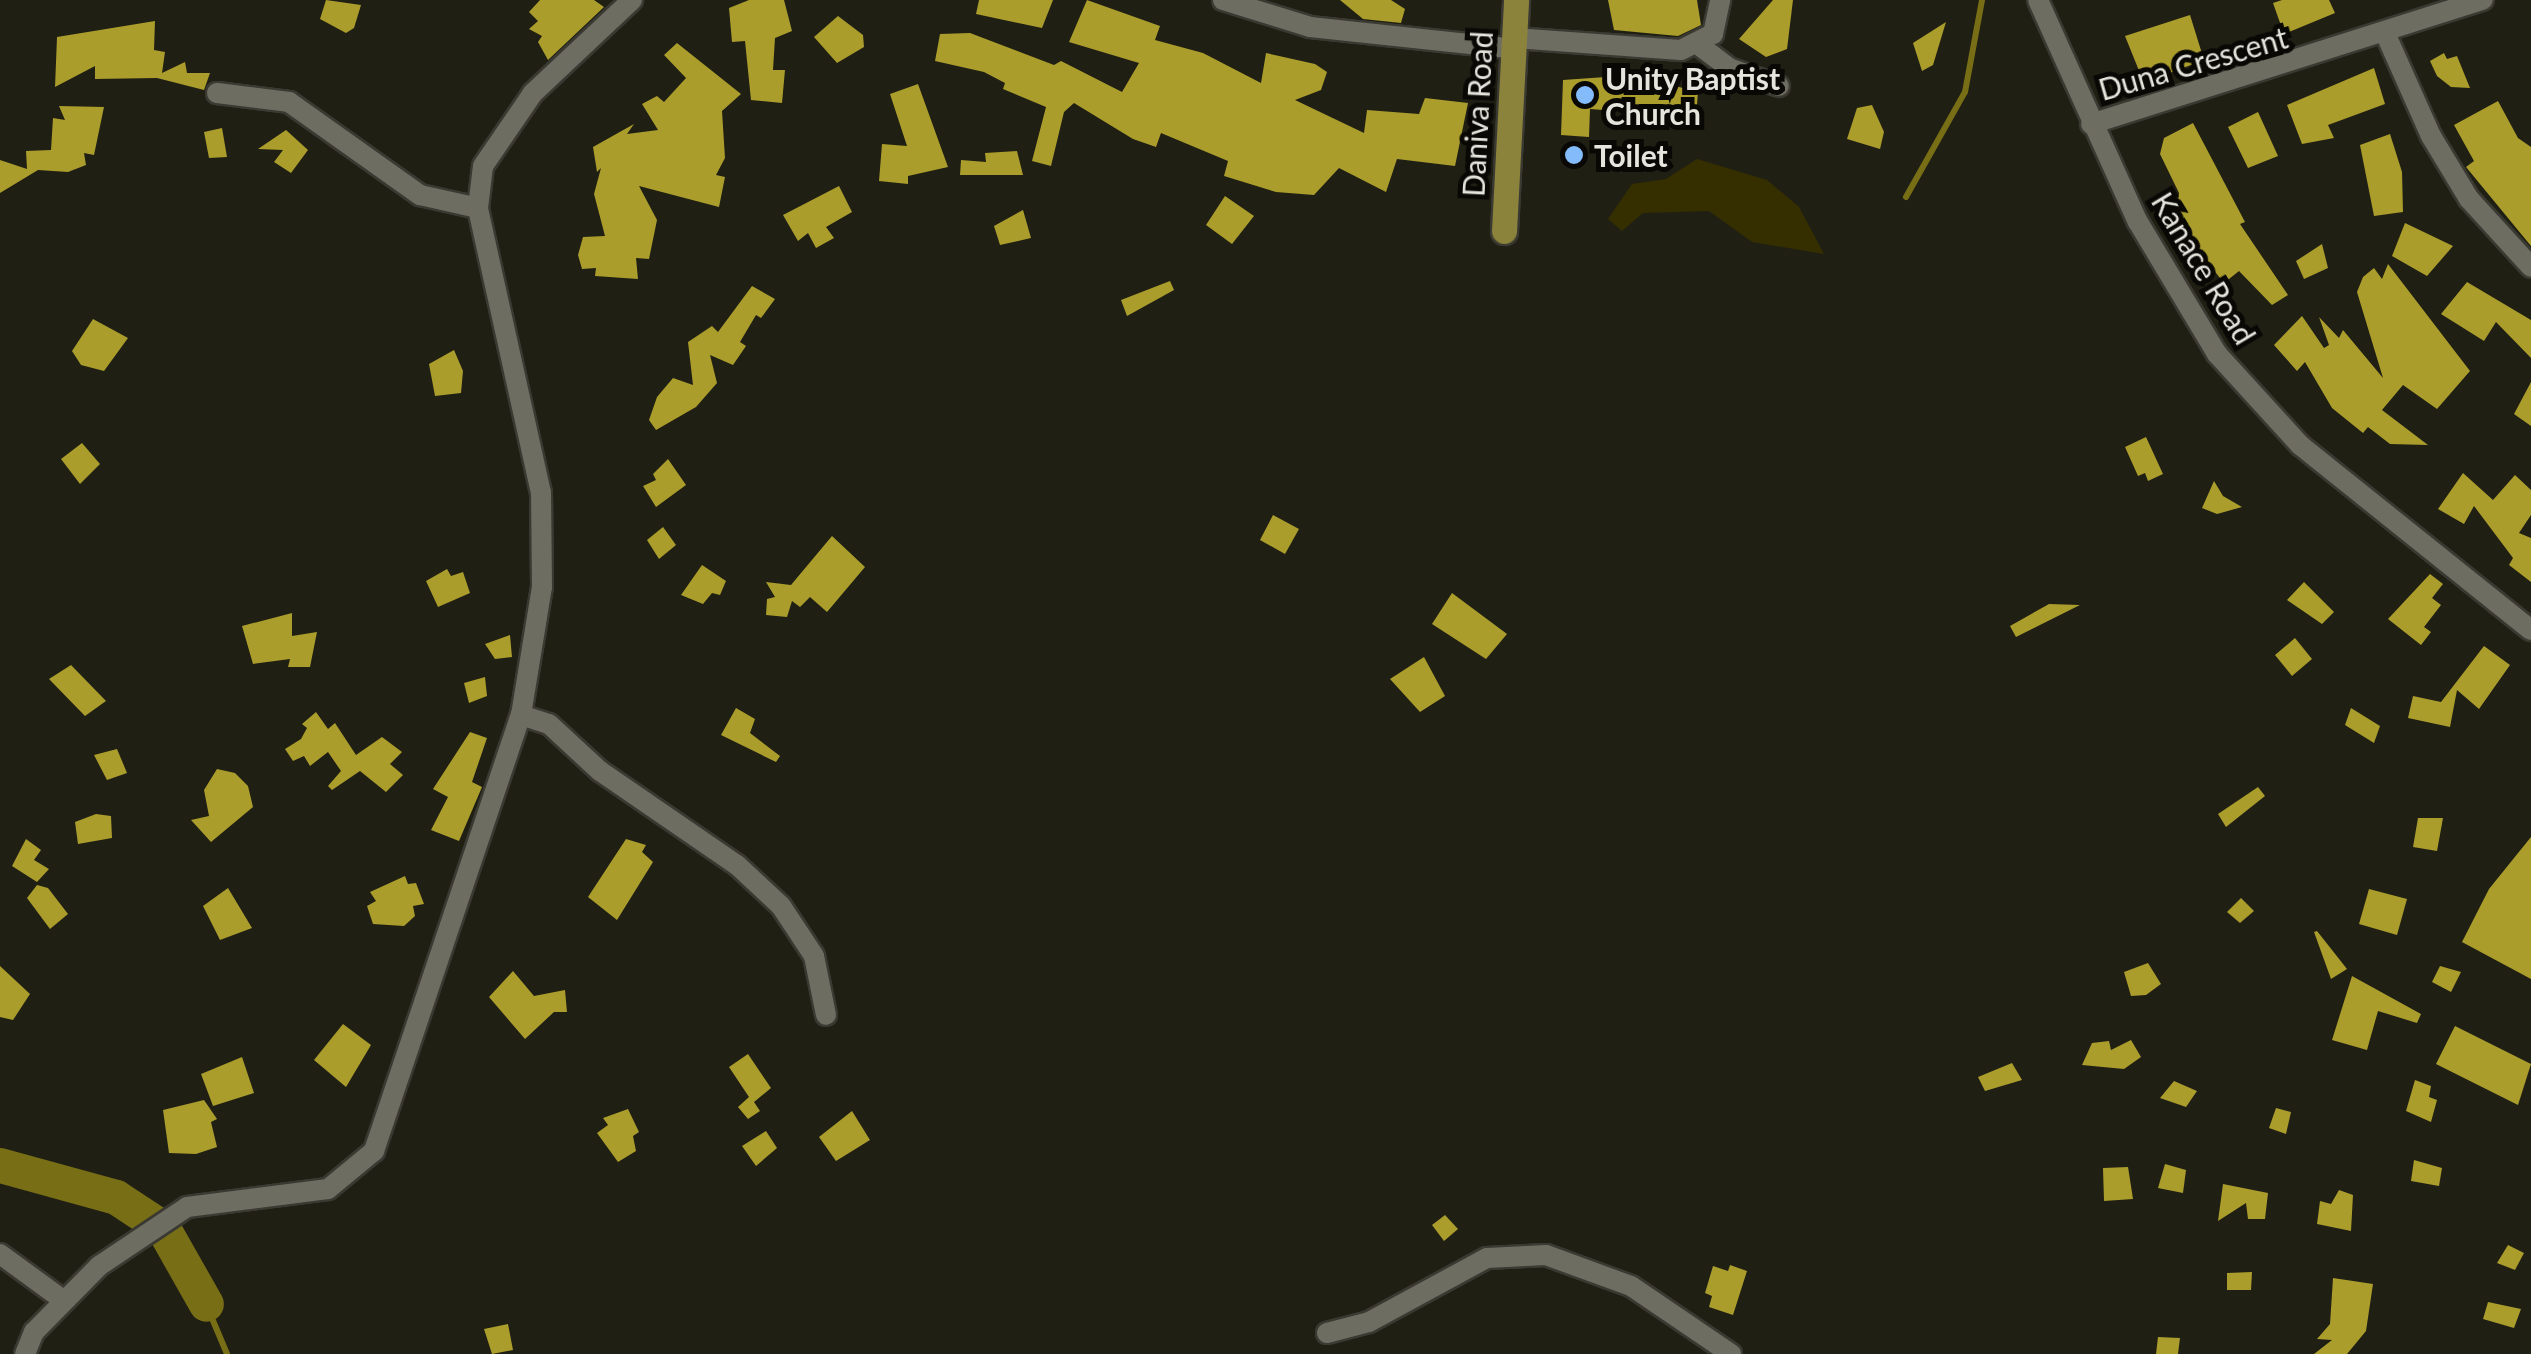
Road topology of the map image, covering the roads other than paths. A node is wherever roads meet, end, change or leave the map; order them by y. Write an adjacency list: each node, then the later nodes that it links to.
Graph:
1 (632, 0): 13 (street)
2 (1222, 0): 8 (street)
3 (1516, 0): 8 (main road, Daniva Road)
4 (1720, 0): 9 (street)
5 (2038, 0): 12 (street, Kanace Road)
6 (2483, 0): 7 (street, Duna Crescent)
7 (2386, 35): 12 (street, Duna Crescent); 15 (street)
8 (1514, 44): 9 (street); 14 (main road, Daniva Road)
9 (1700, 46): 10 (street)
10 (1780, 86)
11 (217, 93): 13 (street)
12 (2091, 124): 16 (street, Kanace Road)
13 (478, 208): 17 (street)
14 (1504, 230)
15 (2531, 267)
16 (2531, 630)
17 (521, 715): 18 (street); 20 (street)
18 (826, 1015)
19 (0, 1254): 20 (street)
20 (64, 1300): 22 (street)
21 (1326, 1333): 23 (street)
22 (25, 1354)
23 (1731, 1354)

